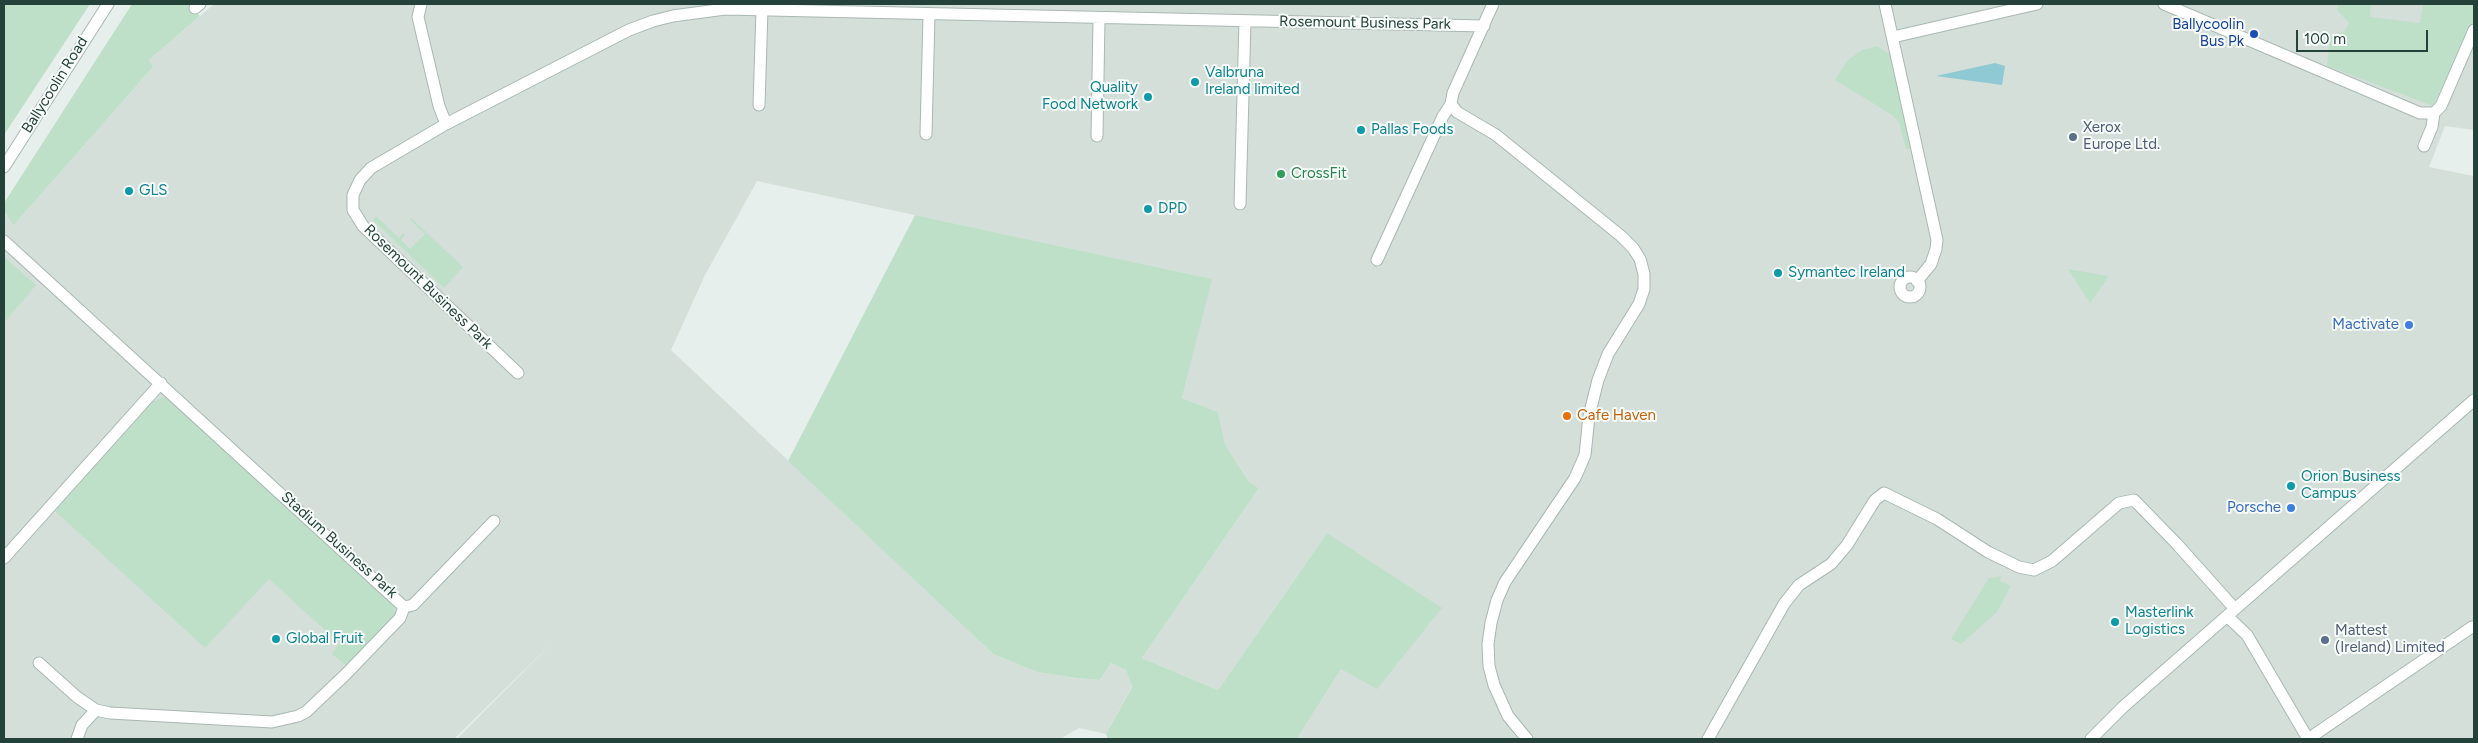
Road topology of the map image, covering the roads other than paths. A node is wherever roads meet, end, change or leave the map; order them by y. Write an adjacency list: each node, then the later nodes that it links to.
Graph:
1 (108, 4): 21 (street, Ballycoolin Road)
2 (421, 4): 17 (street)
3 (1493, 4): 11 (street)
4 (1885, 4): 13 (street)
5 (2038, 4): 13 (street)
6 (2164, 4): 16 (street)
7 (762, 10): 8 (street, Rosemount Business Park); 15 (street); 17 (street, Rosemount Business Park)
8 (929, 15): 9 (street, Rosemount Business Park); 18 (street)
9 (1099, 19): 10 (street, Rosemount Business Park); 19 (street)
10 (1245, 21): 11 (street, Rosemount Business Park); 22 (street)
11 (1484, 26): 14 (street)
12 (2474, 30): 16 (street)
13 (1893, 36): 25 (street)
14 (1451, 104): 24 (street); 37 (street)
15 (759, 106)
16 (2434, 113): 20 (street)
17 (446, 124): 26 (street, Rosemount Business Park)
18 (926, 134)
19 (1096, 136)
20 (2424, 146)
21 (4, 167)
22 (1240, 204)
23 (4, 241): 27 (street, Stadium Business Park)
24 (1377, 260)
25 (1917, 281)
26 (518, 373)
27 (161, 383): 30 (street); 31 (street, Stadium Business Park)
28 (2474, 400): 32 (street)
29 (494, 521): 31 (street)
30 (4, 558)
31 (404, 607): 35 (street, Stadium Business Park)
32 (2231, 612): 38 (street); 39 (street); 40 (street)
33 (2472, 627): 40 (street)
34 (39, 663): 35 (street)
35 (96, 710): 36 (street)
36 (77, 739)
37 (1527, 739)
38 (1708, 739)
39 (2091, 739)
40 (2308, 739)

